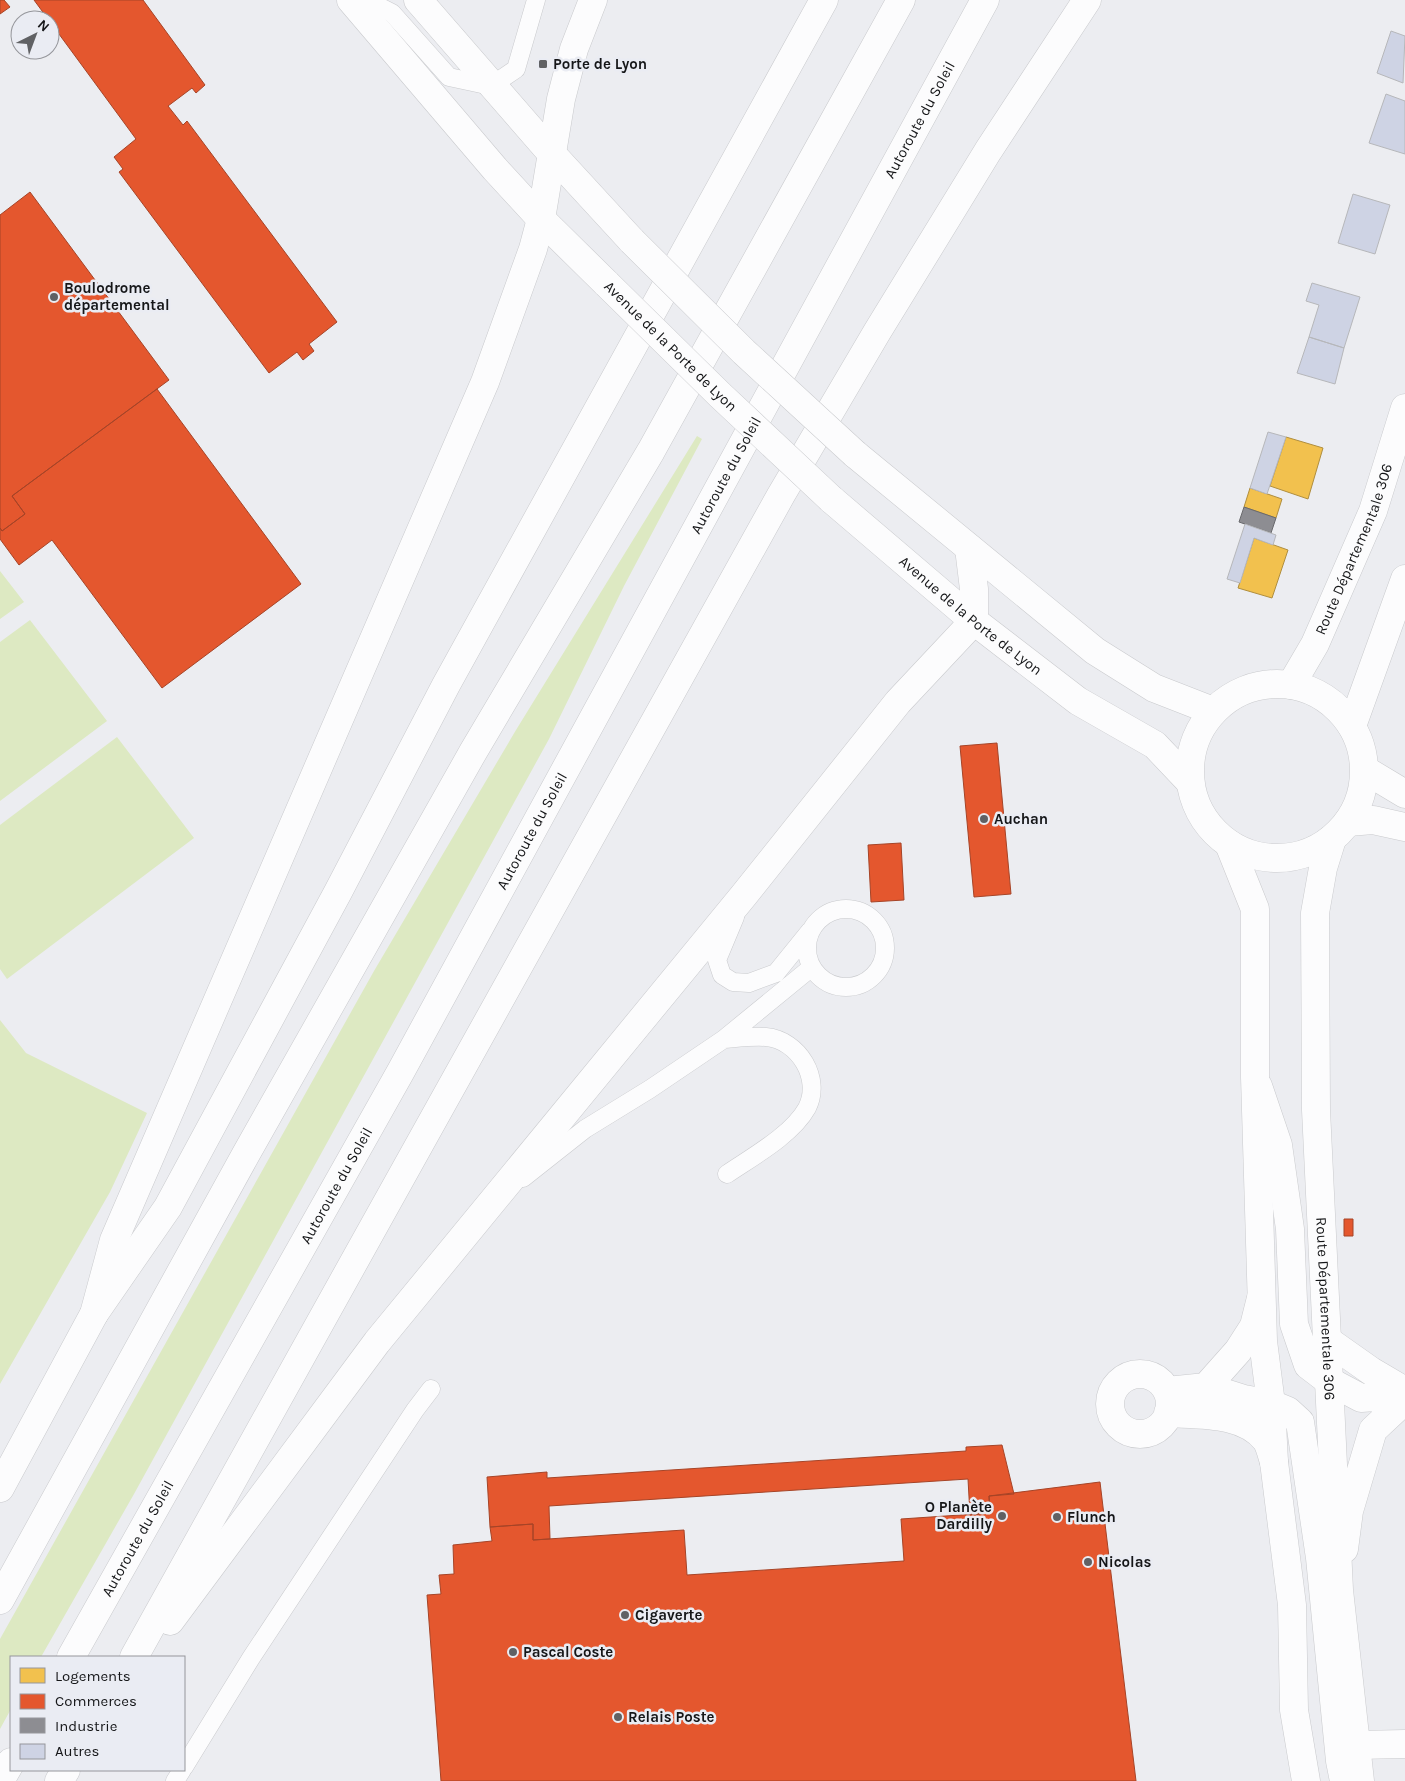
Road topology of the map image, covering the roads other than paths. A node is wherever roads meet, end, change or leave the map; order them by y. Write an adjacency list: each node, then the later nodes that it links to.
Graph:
1 (351, 0): 12 (main road, Avenue de la Porte de Lyon)
2 (366, 0): 10 (lane)
3 (418, 0): 10 (main road)
4 (536, 0): 10 (lane)
5 (592, 0): 11 (main road)
6 (824, 0): 34 (main road)
7 (901, 0): 45 (main road)
8 (985, 0): 46 (main road, Autoroute du Soleil)
9 (1087, 0): 47 (main road)
10 (491, 86): 11 (main road)
11 (552, 154): 12 (main road); 14 (main road, bridge)
12 (541, 219): 16 (main road, Avenue de la Porte de Lyon, bridge); 34 (main road)
13 (1405, 408): 17 (main road, Route Départementale 306)
14 (969, 548): 16 (main road); 18 (main road)
15 (1405, 579): 19 (main road)
16 (974, 621): 21 (main road, Avenue de la Porte de Lyon); 26 (main road)
17 (1291, 685): 18 (main road); 19 (main road)
18 (1213, 711): 21 (main road)
19 (1352, 726): 20 (main road)
20 (1365, 770): 22 (main road); 24 (main road)
21 (1190, 782): 25 (main road)
22 (1405, 794)
23 (1405, 827): 24 (main road)
24 (1340, 831): 25 (main road); 35 (main road, Route Départementale 306)
25 (1229, 844): 30 (main road)
26 (744, 895): 27 (lane); 32 (main road)
27 (812, 928): 28 (lane); 28 (lane)
28 (812, 967): 29 (lane)
29 (724, 1039): 31 (lane); 32 (lane)
30 (1255, 1077): 33 (main road); 36 (main road)
31 (727, 1174)
32 (485, 1208): 48 (main road)
33 (1261, 1297): 37 (main road); 41 (main road)
34 (94, 1314): 43 (main road)
35 (1328, 1340): 36 (main road, Route Départementale 306); 39 (main road)
36 (1330, 1381): 39 (main road); 44 (main road, Route Départementale 306)
37 (1206, 1386): 41 (main road); 42 (main road)
38 (431, 1389): 52 (lane)
39 (1405, 1393)
40 (1405, 1400): 44 (main road)
41 (1271, 1404): 42 (main road); 55 (main road)
42 (1274, 1462): 54 (main road)
43 (0, 1488)
44 (1339, 1590): 50 (main road, Route Départementale 306)
45 (0, 1600)
46 (71, 1656)
47 (135, 1656)
48 (144, 1656)
49 (1405, 1744): 50 (main road)
50 (1357, 1745): 56 (main road, Route Départementale 306)
51 (10, 1764): 53 (main road)
52 (185, 1765)
53 (0, 1781)
54 (1306, 1781)
55 (1344, 1781)
56 (1360, 1781)

